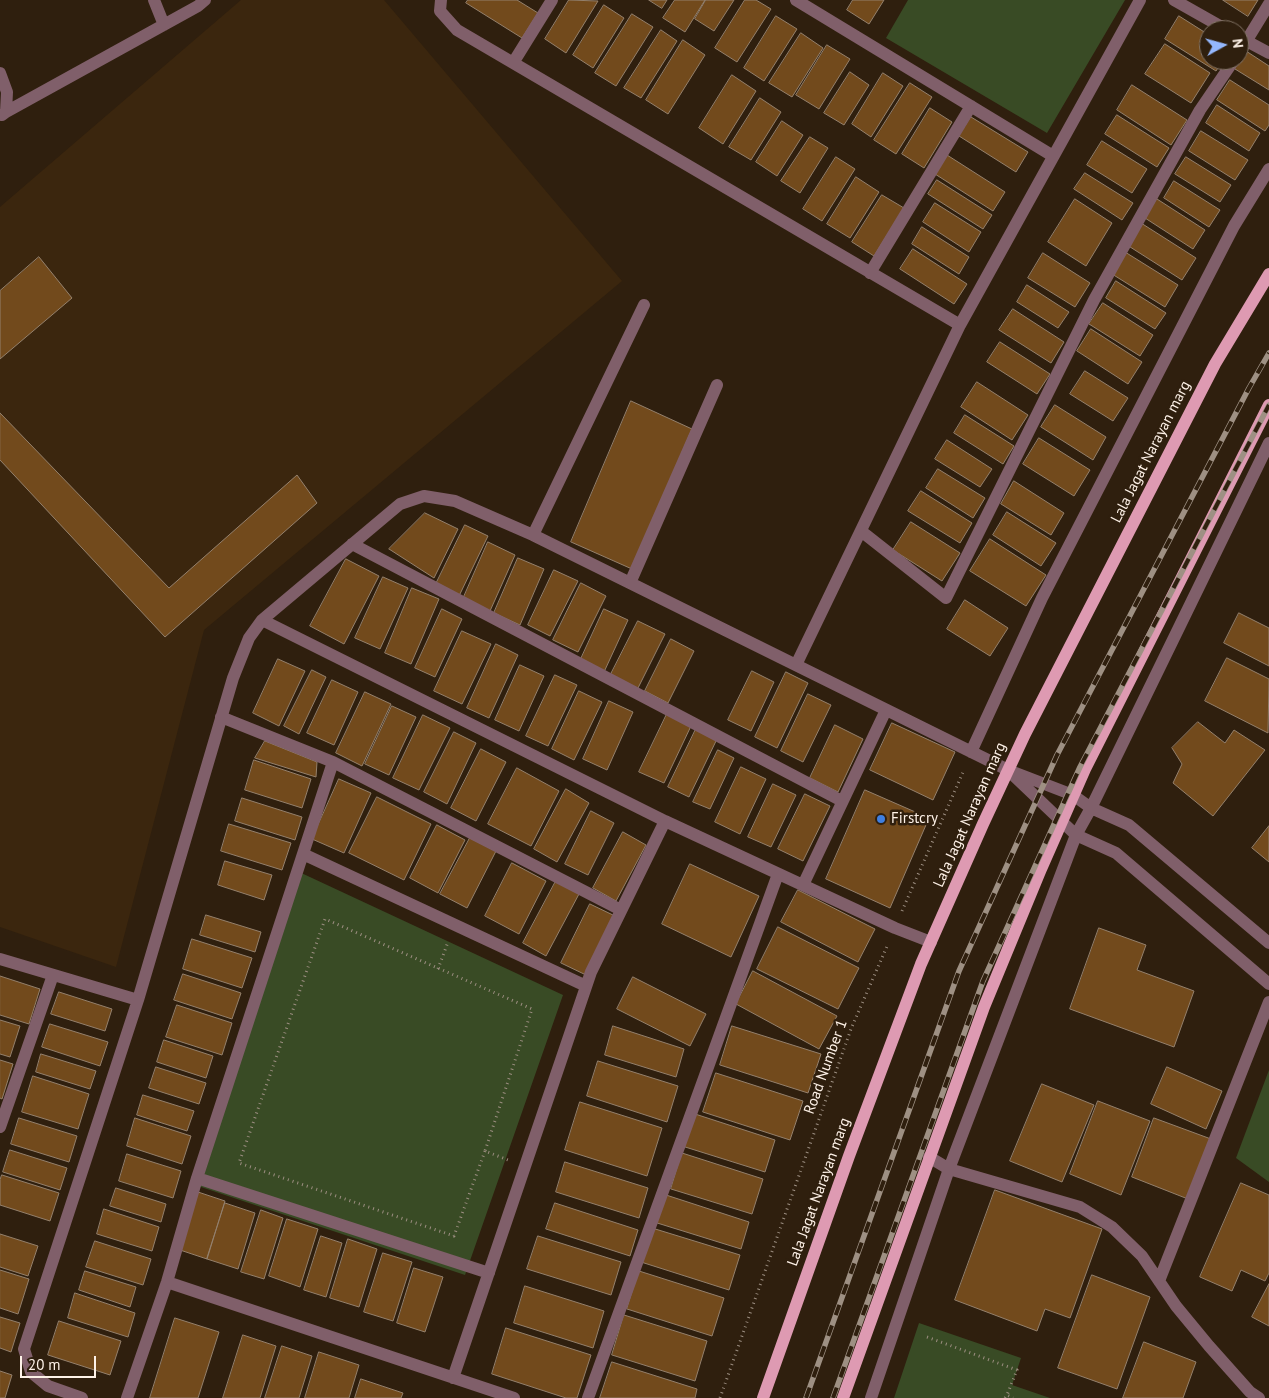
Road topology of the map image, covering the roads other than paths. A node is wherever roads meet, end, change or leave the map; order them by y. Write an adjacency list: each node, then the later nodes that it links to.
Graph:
1 (154, 0): 10 (street)
2 (205, 0): 10 (street)
3 (441, 0): 14 (street)
4 (552, 0): 14 (street)
5 (796, 0): 17 (street)
6 (1140, 0): 19 (street)
7 (1174, 0): 9 (street)
8 (1269, 4): 11 (street)
9 (1209, 20)
10 (164, 25): 18 (street)
11 (1249, 31)
12 (1249, 42): 13 (street)
13 (1269, 54)
14 (513, 63): 21 (street)
15 (1227, 70): 28 (street)
16 (0, 73): 18 (street)
17 (971, 106): 19 (street); 21 (street)
18 (3, 114)
19 (1054, 156): 24 (street)
20 (1269, 169): 36 (street)
21 (870, 272): 24 (street)
22 (1269, 274): 38 (main road, Lala Jagat Narayan marg)
23 (644, 305): 29 (street)
24 (960, 325): 28 (street)
25 (717, 385): 31 (street)
26 (1269, 405): 39 (main road)
27 (1269, 443): 41 (street)
28 (861, 531): 33 (street)
29 (533, 535): 30 (street); 31 (street)
30 (352, 544): 32 (street); 40 (street)
31 (630, 583): 33 (street)
32 (262, 620): 35 (street); 42 (street)
33 (796, 665): 34 (street)
34 (886, 710): 36 (street); 40 (street)
35 (221, 717): 37 (street); 55 (street)
36 (971, 752): 38 (street)
37 (333, 762): 45 (street); 48 (street)
38 (1008, 770): 39 (street); 43 (street); 49 (main road, Lala Jagat Narayan marg)
39 (1074, 795): 41 (street); 43 (main road)
40 (842, 801): 47 (street)
41 (1091, 808): 44 (street); 50 (street)
42 (665, 821): 46 (street); 48 (street)
43 (1061, 822): 44 (street); 58 (main road)
44 (1076, 836): 53 (street); 59 (street)
45 (303, 854): 54 (street); 60 (street)
46 (778, 874): 47 (street); 68 (street)
47 (802, 885): 49 (street)
48 (621, 910): 54 (street)
49 (931, 942): 69 (main road, Lala Jagat Narayan marg)
50 (1269, 943)
51 (0, 959): 52 (street)
52 (52, 975): 55 (street); 57 (street)
53 (1269, 984)
54 (586, 986): 61 (street)
55 (138, 1000): 65 (street)
56 (1269, 1002): 62 (street)
57 (0, 1126)
58 (929, 1157): 59 (street); 70 (main road)
59 (949, 1168): 62 (street); 71 (street)
60 (197, 1178): 61 (street); 63 (street)
61 (489, 1273): 64 (street)
62 (1159, 1281): 72 (street)
63 (167, 1282): 64 (street); 66 (street)
64 (453, 1378): 67 (street)
65 (82, 1398)
66 (127, 1398)
67 (514, 1398)
68 (588, 1398)
69 (763, 1398)
70 (843, 1398)
71 (871, 1398)
72 (1259, 1398)

